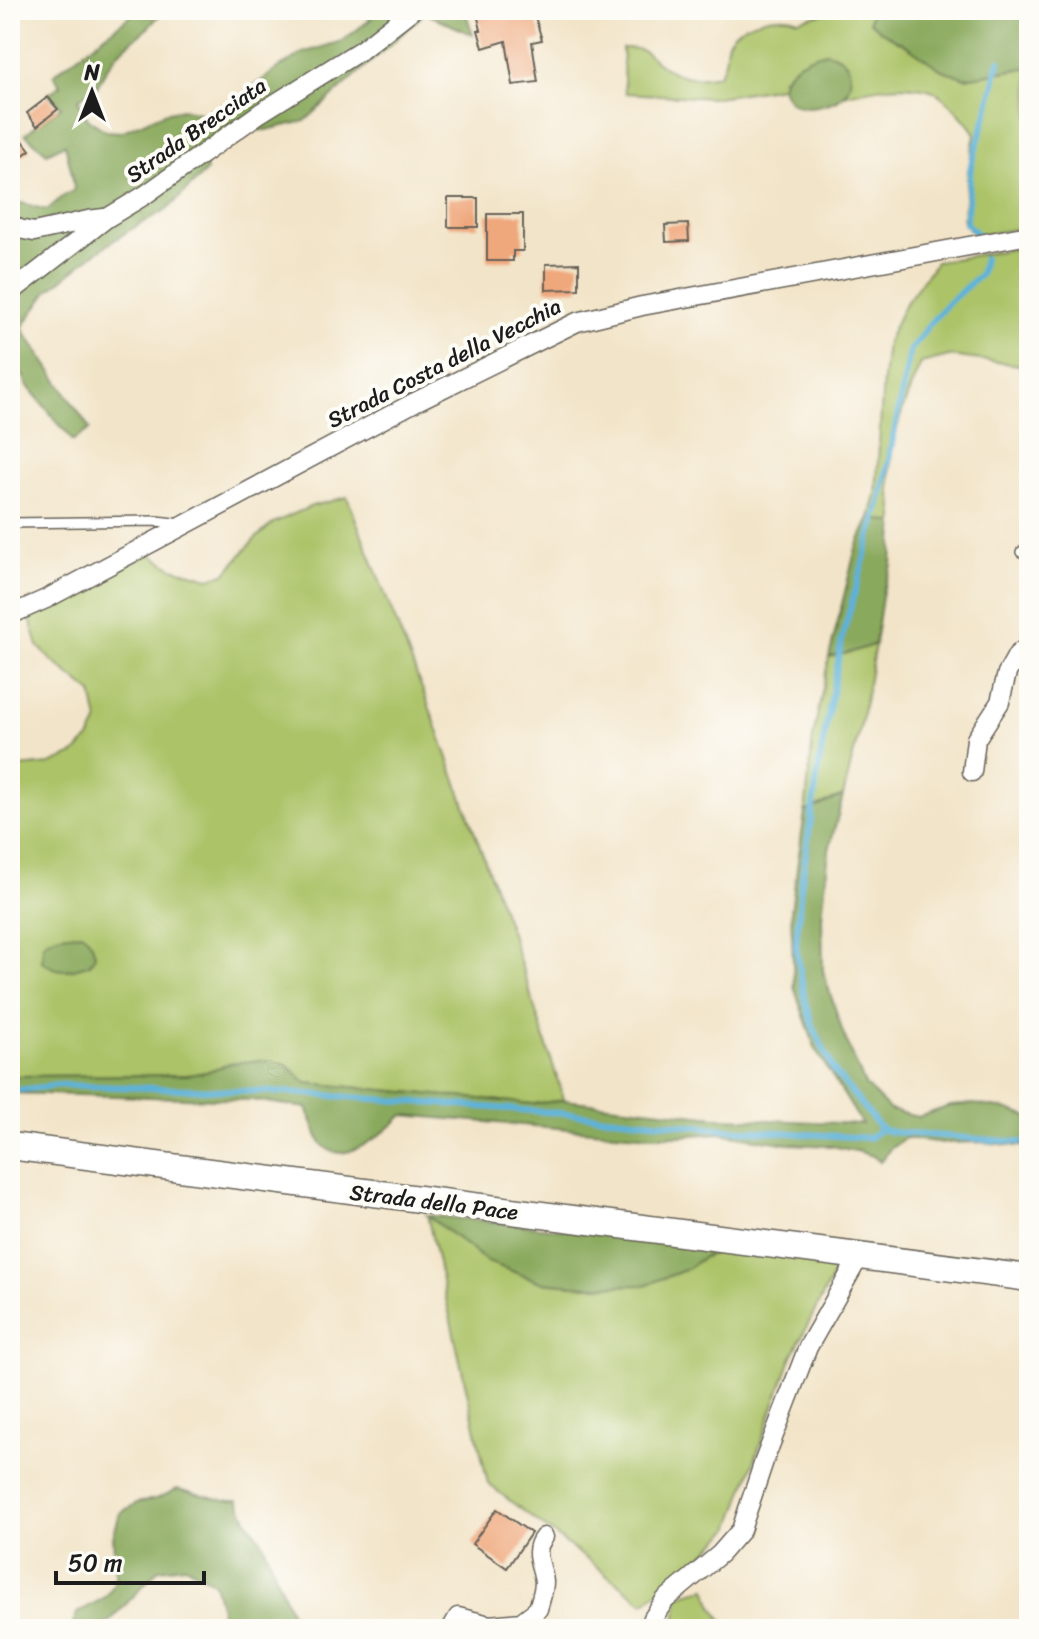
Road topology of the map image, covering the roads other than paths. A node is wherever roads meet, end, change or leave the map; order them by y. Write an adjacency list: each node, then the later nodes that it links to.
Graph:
1 (412, 10): 2 (street, Strada Brecciata)
2 (107, 218): 3 (street); 5 (street, Strada Brecciata)
3 (10, 223)
4 (1029, 235): 7 (street, Strada Costa della Vecchia)
5 (10, 293)
6 (10, 523): 7 (lane)
7 (186, 524): 8 (street, Strada Costa della Vecchia)
8 (10, 615)
9 (1029, 645): 10 (street)
10 (972, 772)
11 (10, 1146): 12 (street, Strada della Pace)
12 (859, 1257): 13 (street, Strada della Pace); 16 (street)
13 (1029, 1278)
14 (544, 1537): 15 (street)
15 (451, 1629)
16 (649, 1629)

